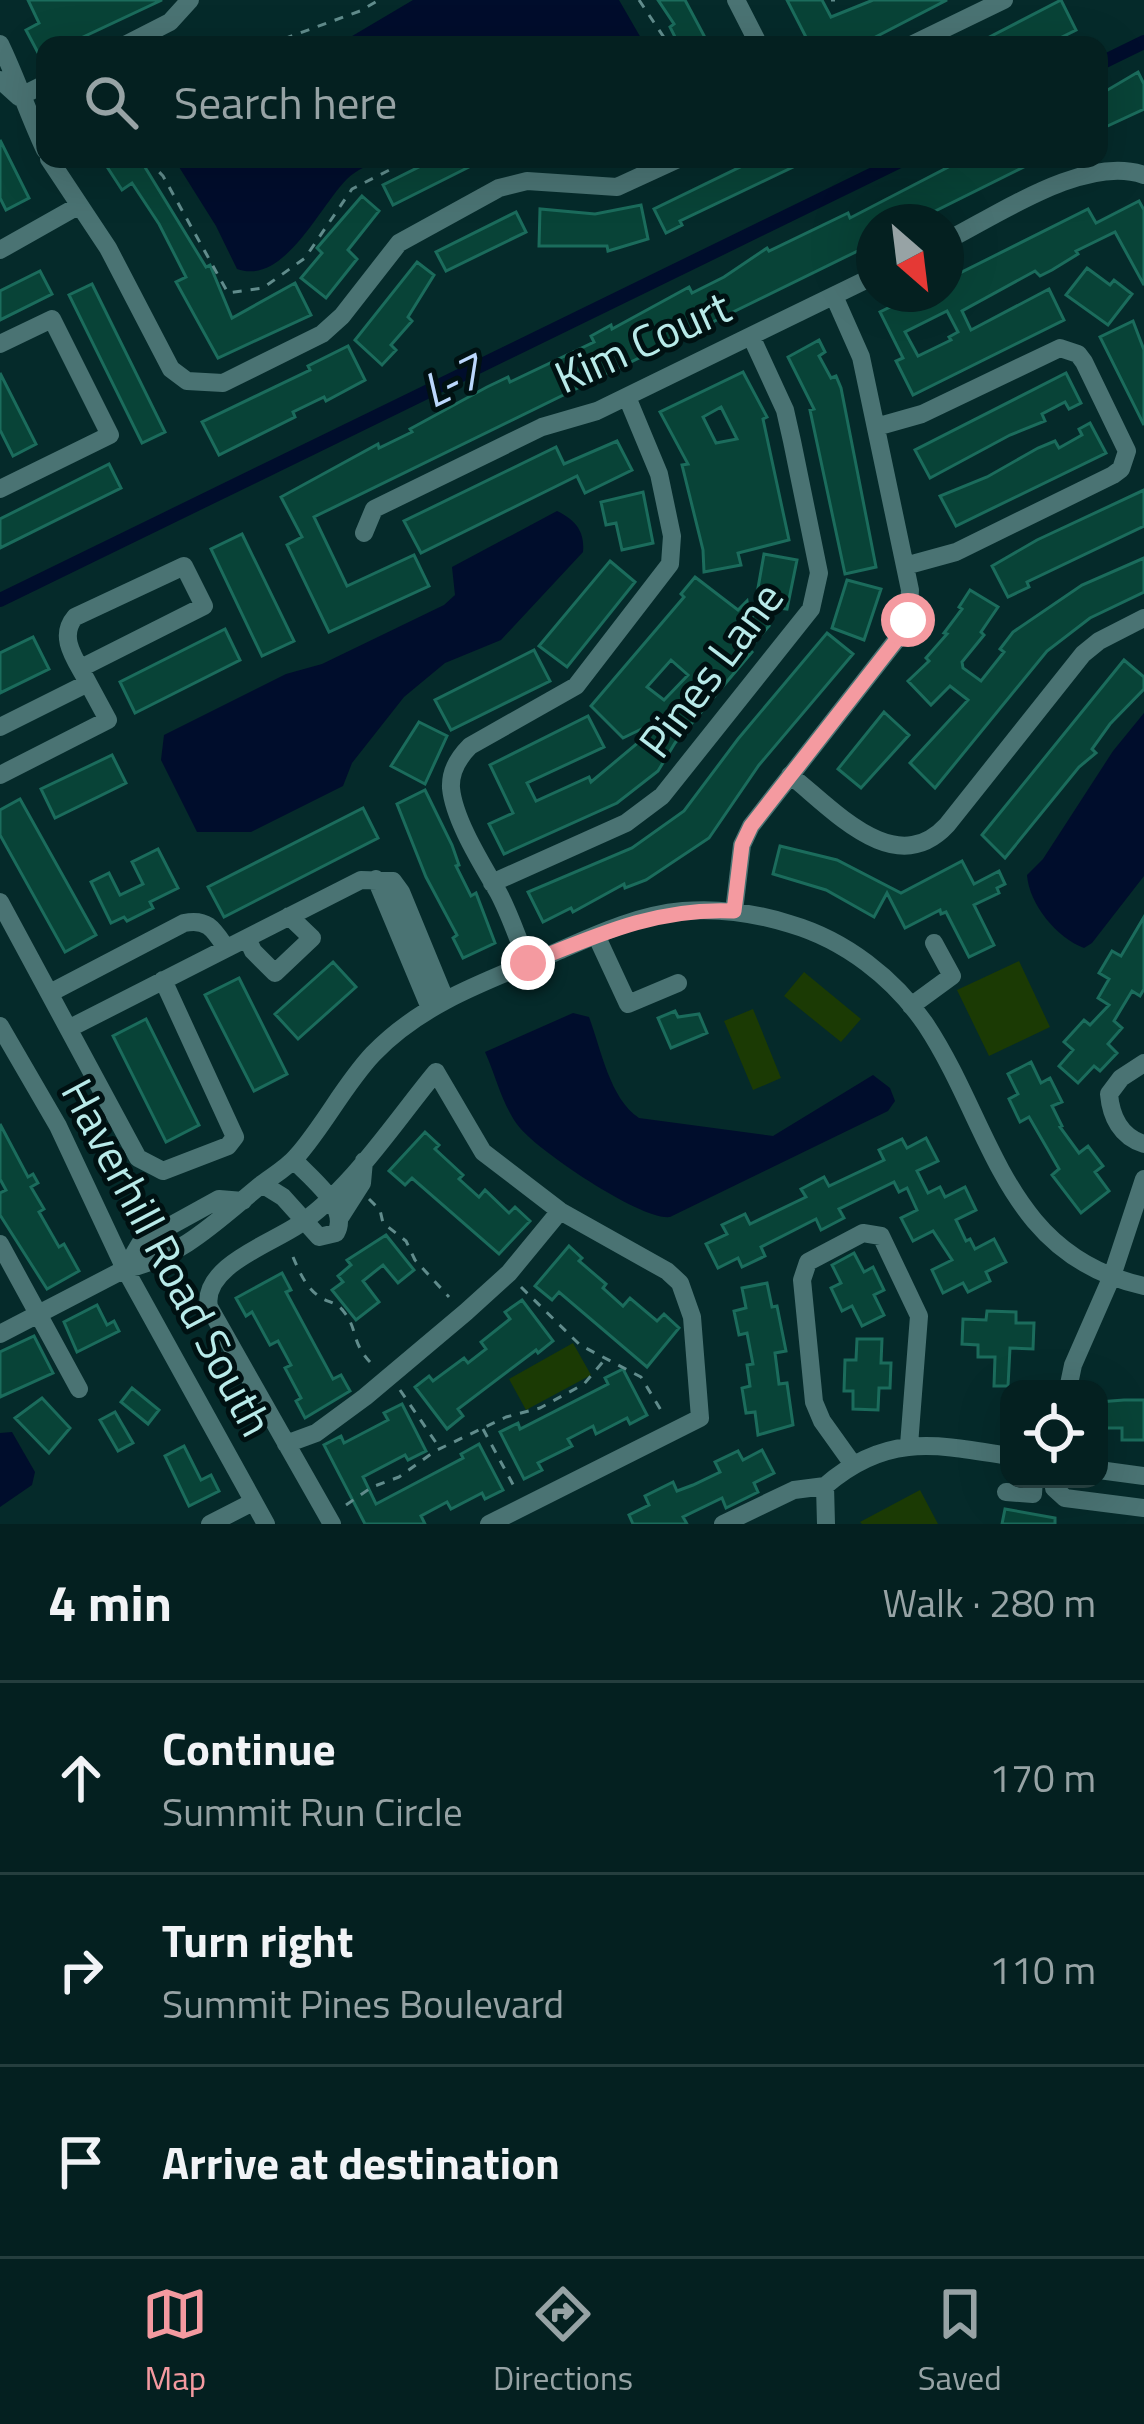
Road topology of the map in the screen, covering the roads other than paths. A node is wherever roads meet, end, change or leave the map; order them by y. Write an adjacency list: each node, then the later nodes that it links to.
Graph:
1 (190, 0): 4 (street)
2 (736, 0): 5 (street)
3 (1004, 0): 6 (street)
4 (143, 36)
5 (754, 36)
6 (930, 36)
7 (0, 44): 10 (street)
8 (0, 80): 10 (street)
9 (36, 88): 10 (street)
10 (19, 97): 11 (street)
11 (36, 132)
12 (55, 168): 15 (street)
13 (659, 168): 15 (street)
14 (1144, 176): 16 (street)
15 (78, 206): 17 (street)
16 (964, 232)
17 (0, 250)
18 (856, 285): 19 (street, Kim Court)
19 (834, 296): 20 (street, Kim Court); 23 (street)
20 (751, 336): 22 (street, Kim Court); 32 (street, Pines Lane)
21 (0, 344): 24 (street)
22 (627, 397): 25 (street, Kim Court); 32 (street)
23 (876, 428): 26 (street); 26 (street)
24 (0, 489)
25 (364, 533)
26 (905, 566): 31 (street)
27 (1144, 618): 31 (street)
28 (84, 675): 28 (street); 29 (street); 30 (street)
29 (0, 728)
30 (0, 775)
31 (790, 775): 34 (street)
32 (492, 883): 40 (street)
33 (0, 902): 43 (street)
34 (734, 911): 36 (street); 45 (street)
35 (289, 916): 37 (street); 37 (street); 44 (street)
36 (596, 935): 40 (street); 42 (street)
37 (247, 938): 39 (street)
38 (934, 943): 45 (street)
39 (226, 948): 41 (street); 43 (street)
40 (528, 963): 44 (street)
41 (163, 980): 47 (street); 47 (street)
42 (678, 983)
43 (50, 993): 47 (street)
44 (437, 1004): 50 (street)
45 (911, 1006): 58 (street)
46 (0, 1026): 57 (street, Haverhill Road South)
47 (70, 1028)
48 (1144, 1063): 49 (street)
49 (1144, 1144)
50 (295, 1160): 52 (street); 53 (street)
51 (1144, 1179): 58 (street)
52 (262, 1184): 55 (street); 57 (street)
53 (335, 1208): 54 (street); 55 (street); 55 (street)
54 (560, 1211): 64 (street); 79 (street)
55 (303, 1222): 64 (street)
56 (0, 1244): 60 (street)
57 (125, 1269): 60 (street); 74 (street, Haverhill Road South)
58 (1112, 1276): 59 (street); 62 (street)
59 (1144, 1286)
60 (39, 1316): 61 (street); 63 (street)
61 (0, 1334)
62 (1070, 1380)
63 (79, 1389)
64 (286, 1444): 78 (street)
65 (909, 1445): 66 (street); 67 (street); 67 (street)
66 (1000, 1455)
67 (852, 1463): 70 (street)
68 (1108, 1471): 69 (street)
69 (1144, 1476)
70 (825, 1486): 80 (street); 81 (street)
71 (1033, 1488): 73 (street)
72 (1054, 1488): 75 (street)
73 (1006, 1492)
74 (254, 1502): 76 (street); 77 (street, Haverhill Road South)
75 (1144, 1508)
76 (210, 1524)
77 (266, 1524)
78 (332, 1524)
79 (489, 1524)
80 (724, 1524)
81 (826, 1524)

